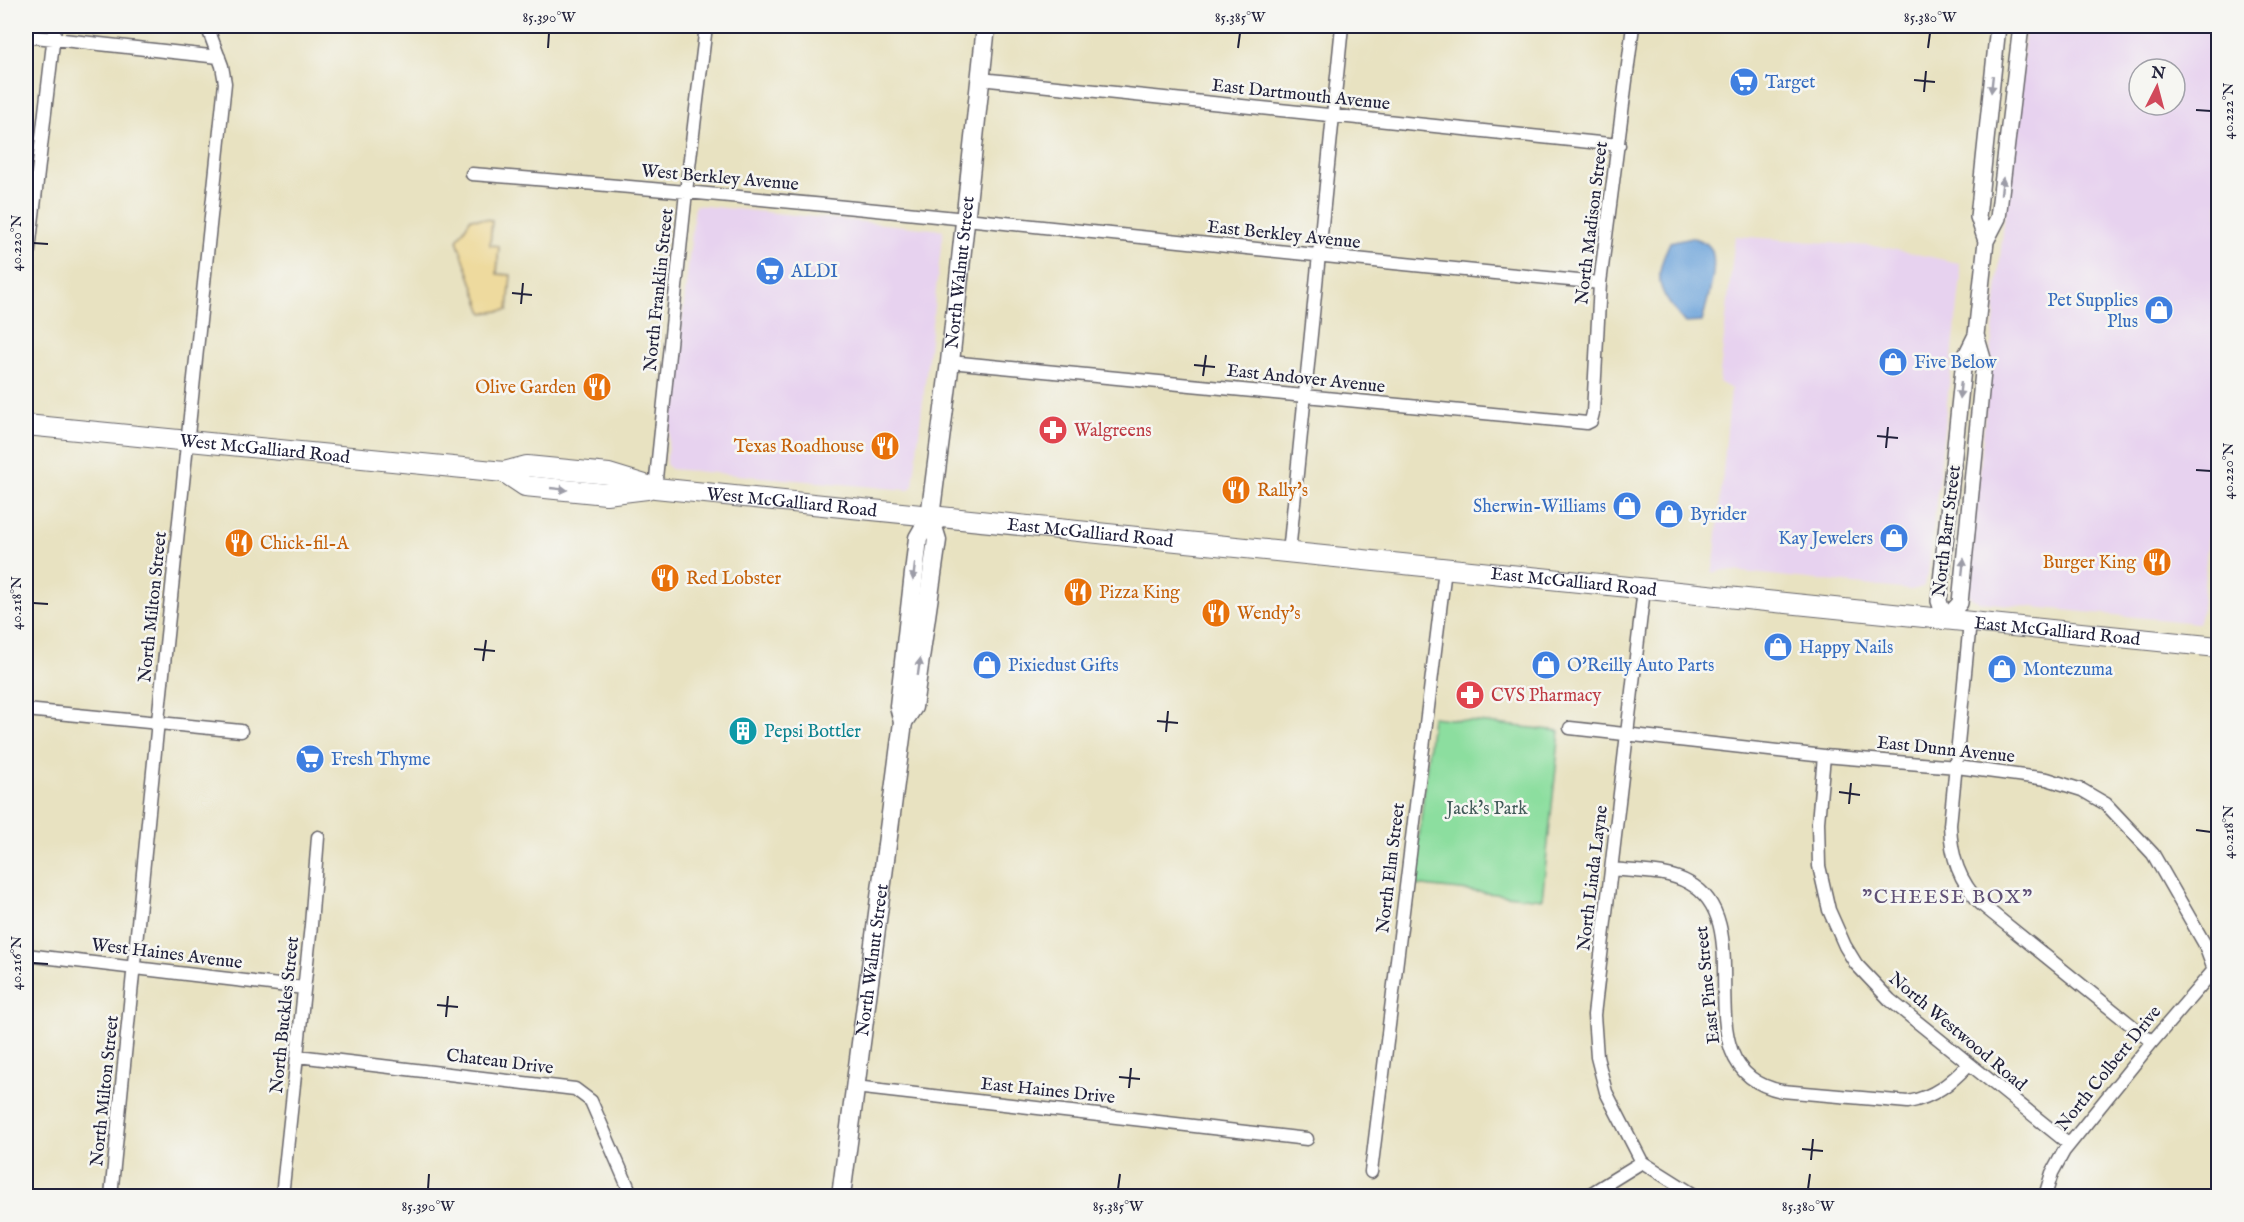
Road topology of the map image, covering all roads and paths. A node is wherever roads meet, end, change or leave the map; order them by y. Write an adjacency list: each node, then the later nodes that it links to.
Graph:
1 (55, 26): 10 (street)
2 (207, 26): 11 (street, North Milton Street)
3 (706, 26): 16 (street, North Franklin Street)
4 (986, 26): 12 (main road, North Walnut Street)
5 (1342, 26): 13 (street)
6 (1633, 26): 14 (street, North Madison Street)
7 (1998, 26): 18 (street, North Barr Street, one-way to 18)
8 (2021, 26): 18 (street, North Barr Street, one-way to 8)
9 (26, 36): 10 (street)
10 (54, 39): 11 (street); 20 (street)
11 (219, 57): 27 (street, North Milton Street)
12 (980, 79): 13 (street, East Dartmouth Avenue); 17 (main road, North Walnut Street)
13 (1331, 115): 14 (street, East Dartmouth Avenue); 19 (street)
14 (1619, 145): 21 (street, North Madison Street)
15 (472, 174): 16 (street, West Berkley Avenue)
16 (686, 192): 17 (street, West Berkley Avenue); 28 (street, North Franklin Street)
17 (965, 218): 19 (street, East Berkley Avenue); 23 (main road, North Walnut Street)
18 (1986, 241): 22 (street, North Barr Street)
19 (1318, 256): 21 (street, East Berkley Avenue); 24 (street)
20 (26, 276)
21 (1600, 283): 25 (street, North Madison Street)
22 (1976, 335): 33 (street, North Barr Street, one-way to 33); 33 (street, North Barr Street, one-way to 22)
23 (950, 362): 24 (street, East Andover Avenue); 29 (main road, North Walnut Street)
24 (1306, 396): 25 (street, East Andover Avenue); 30 (street)
25 (1587, 423)
26 (26, 425): 27 (main road, West McGalliard Road)
27 (187, 441): 28 (main road, West McGalliard Road); 37 (street, North Milton Street)
28 (655, 488): 29 (main road, West McGalliard Road)
29 (930, 517): 30 (main road, East McGalliard Road); 52 (main road, North Walnut Street)
30 (1289, 553): 31 (main road, East McGalliard Road)
31 (1445, 569): 32 (main road, East McGalliard Road); 56 (street, North Elm Street)
32 (1644, 589): 33 (main road, East McGalliard Road); 40 (street, North Linda Layne)
33 (1945, 619): 34 (main road, East McGalliard Road)
34 (1970, 622): 35 (main road, East McGalliard Road); 42 (street)
35 (2218, 647)
36 (26, 710): 37 (street)
37 (158, 721): 39 (street); 46 (street, North Milton Street)
38 (1569, 728): 40 (street, East Dunn Avenue)
39 (241, 731)
40 (1628, 735): 41 (street, East Dunn Avenue); 44 (street, North Linda Layne)
41 (1824, 756): 42 (street, East Dunn Avenue); 51 (street, North Westwood Road)
42 (1957, 767): 47 (street, East Dunn Avenue); 49 (street)
43 (318, 837): 48 (street, North Buckles Street)
44 (1612, 869): 51 (street, East Pine Street); 55 (street, North Linda Layne)
45 (26, 955): 46 (street, West Haines Avenue)
46 (134, 968): 48 (street, West Haines Avenue); 57 (street, North Milton Street)
47 (2216, 973): 49 (street, North Colbert Drive)
48 (304, 988): 50 (street, North Buckles Street)
49 (2152, 1042): 54 (street, North Colbert Drive)
50 (298, 1056): 58 (street, North Buckles Street); 59 (street, Chateau Drive)
51 (1969, 1064): 54 (street, North Westwood Road)
52 (855, 1087): 53 (street, East Haines Drive); 60 (main road, North Walnut Street)
53 (1307, 1139)
54 (2069, 1144): 63 (street, North Colbert Drive)
55 (1642, 1162): 61 (street); 62 (street)
56 (1371, 1172)
57 (111, 1197)
58 (282, 1197)
59 (632, 1197)
60 (841, 1197)
61 (1587, 1197)
62 (1696, 1197)
63 (2045, 1197)

